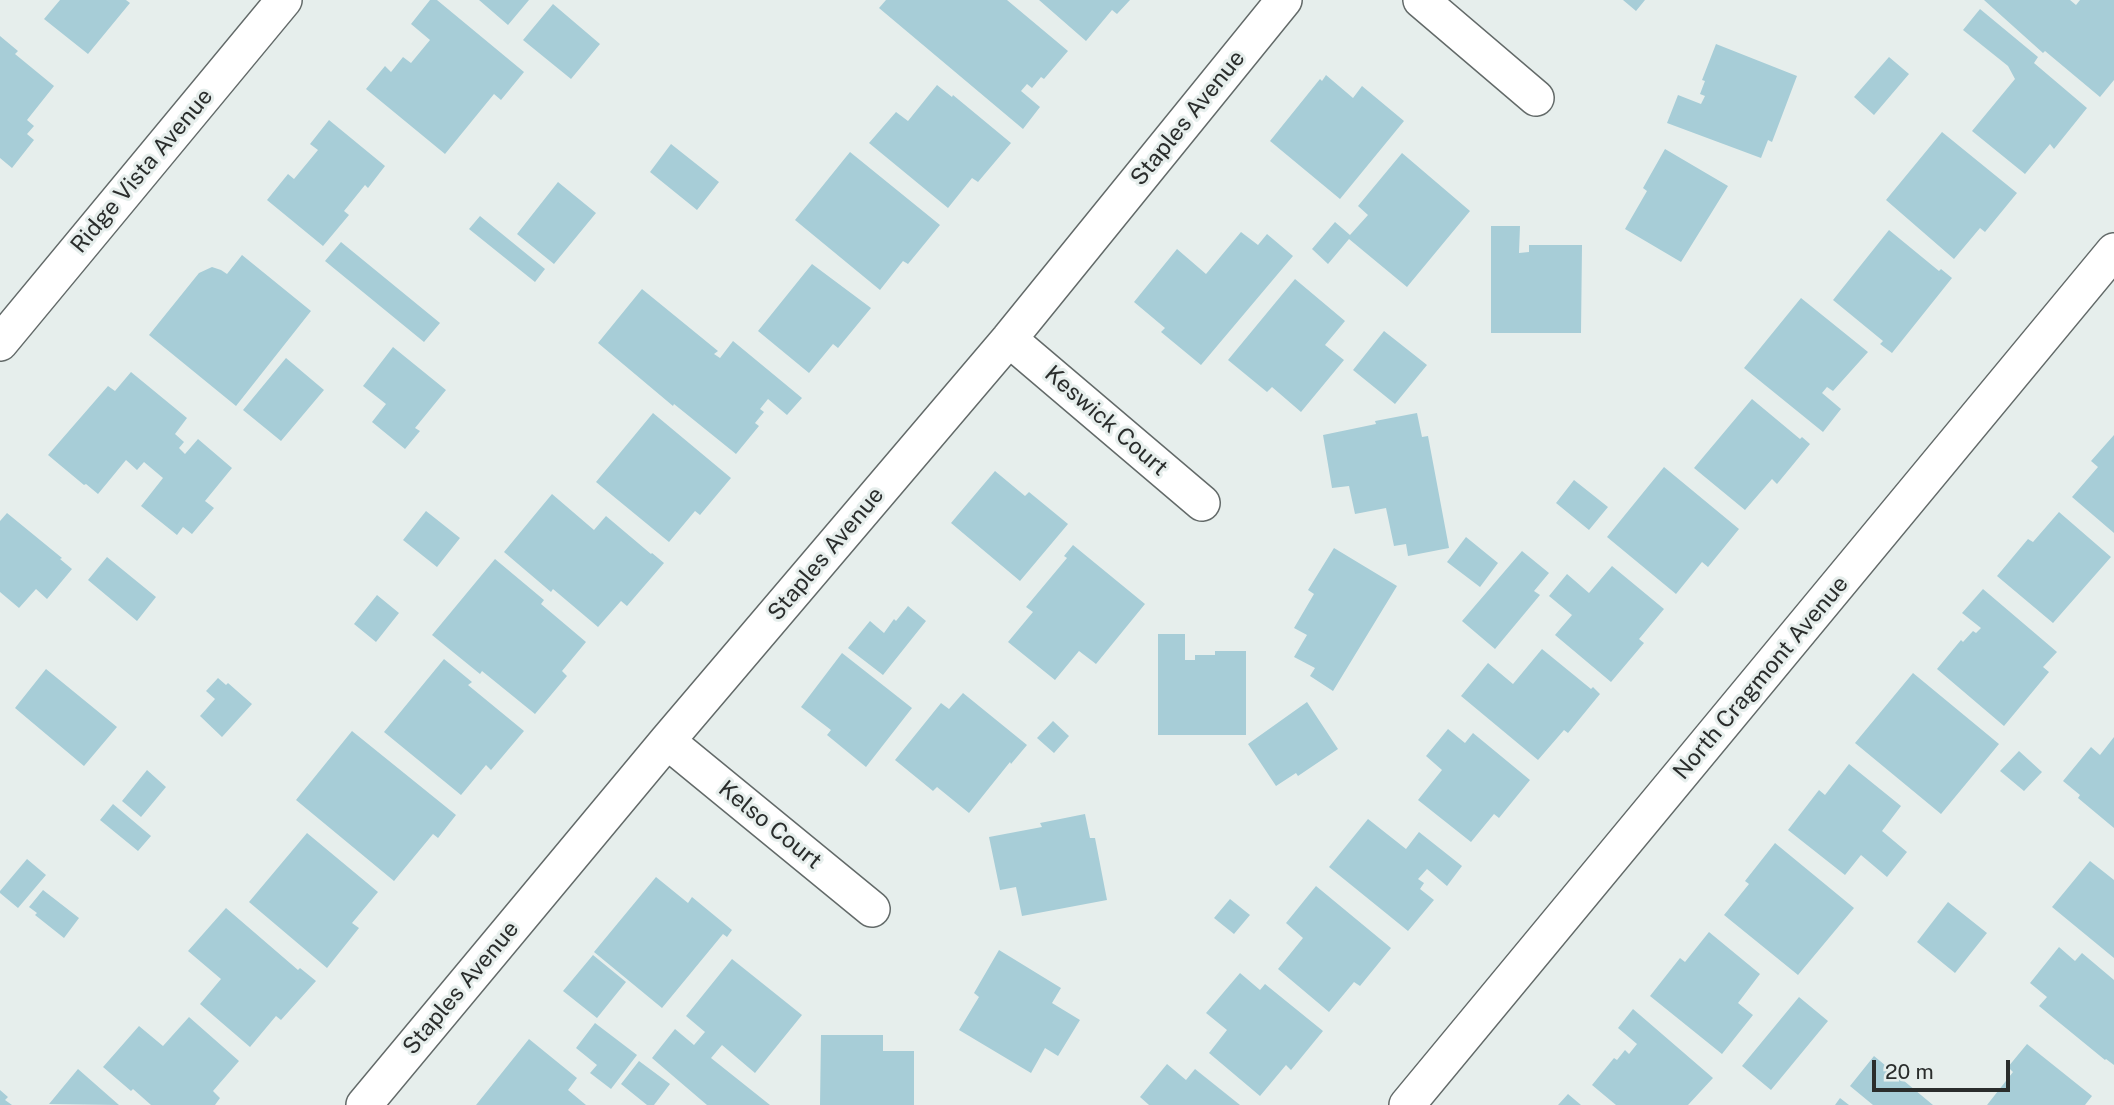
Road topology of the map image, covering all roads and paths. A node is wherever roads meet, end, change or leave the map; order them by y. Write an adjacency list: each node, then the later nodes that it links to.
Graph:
1 (285, 0): 7 (street, Ridge Vista Avenue)
2 (1284, 0): 6 (street, Staples Avenue)
3 (1421, 0): 4 (street)
4 (1536, 98)
5 (2114, 251): 12 (street, North Cragmont Avenue)
6 (1009, 339): 8 (street, Keswick Court); 9 (street, Staples Avenue)
7 (0, 343)
8 (1202, 503)
9 (667, 741): 10 (street, Kelso Court); 11 (street, Staples Avenue)
10 (872, 908)
11 (363, 1105)
12 (1407, 1105)

